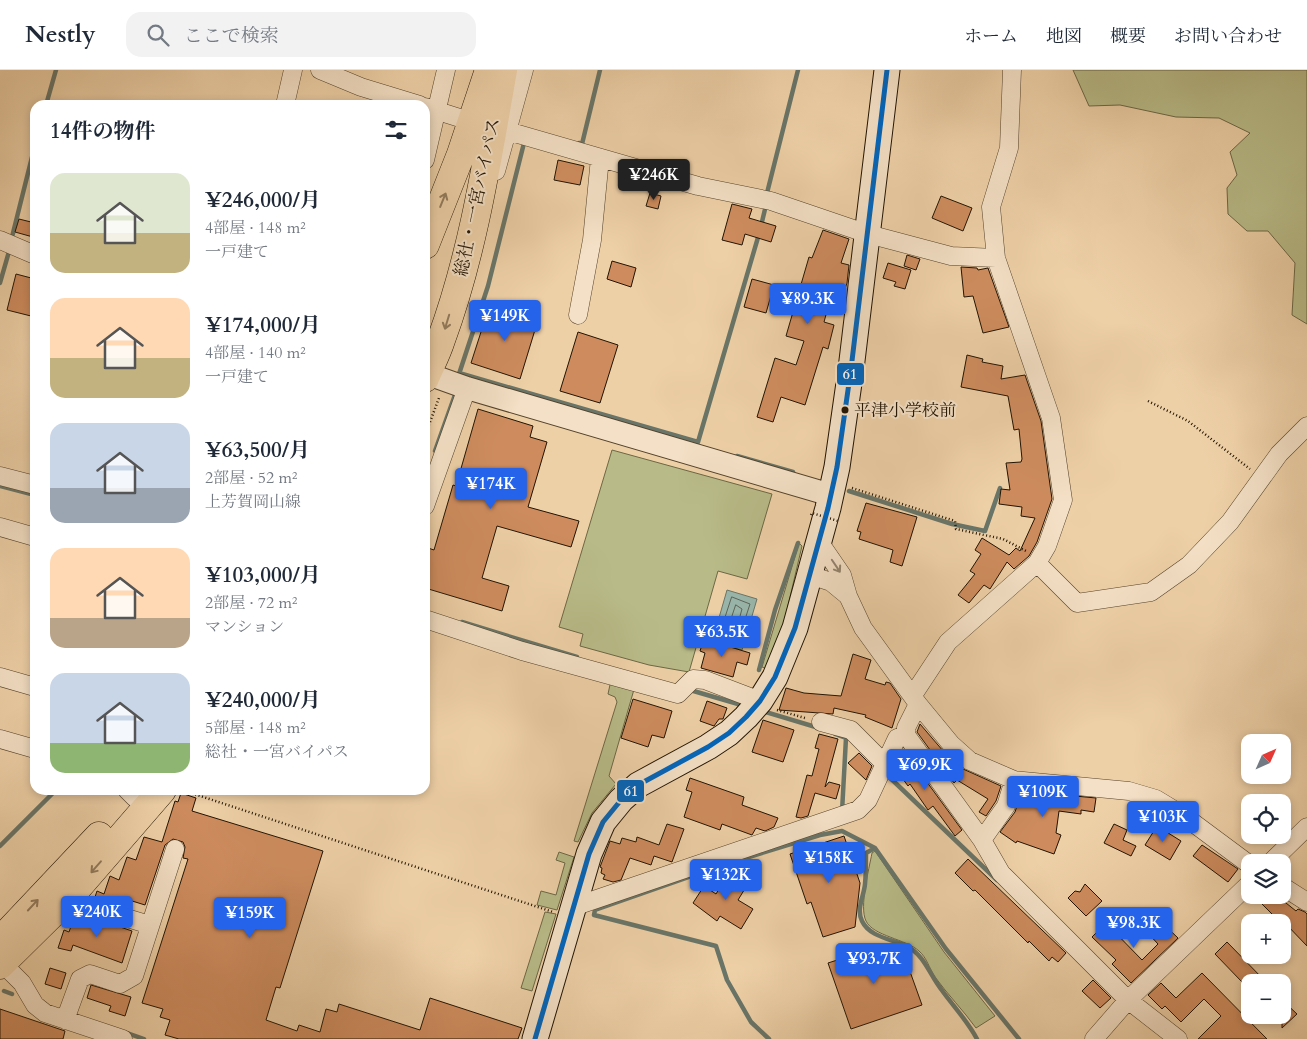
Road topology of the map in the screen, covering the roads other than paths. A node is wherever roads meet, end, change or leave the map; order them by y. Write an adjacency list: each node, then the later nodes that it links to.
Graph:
1 (293, 70): 9 (street)
2 (320, 70): 10 (street)
3 (446, 70): 11 (street)
4 (489, 70): 17 (highway, 総社・一宮バイパス, one-way to 4)
5 (503, 70): 16 (highway, 総社・一宮バイパス)
6 (524, 70): 14 (street)
7 (887, 70): 18 (main road)
8 (1012, 70): 21 (street)
9 (286, 100)
10 (404, 100)
11 (430, 101)
12 (430, 108): 13 (street)
13 (463, 119)
14 (516, 133): 15 (street); 16 (street)
15 (600, 158): 18 (street); 22 (street)
16 (482, 195): 23 (highway, 総社・一宮バイパス, one-way to 23)
17 (430, 232)
18 (868, 234): 21 (street); 28 (main road)
19 (5, 246): 20 (street)
20 (30, 253)
21 (996, 258): 32 (street)
22 (578, 315)
23 (443, 383): 25 (street); 28 (street)
24 (1307, 426): 32 (street)
25 (430, 472)
26 (0, 476): 27 (street)
27 (30, 484)
28 (839, 490): 31 (main road)
29 (0, 527): 30 (street)
30 (30, 536)
31 (818, 540): 33 (main road); 34 (street, one-way to 34)
32 (1037, 563): 38 (street)
33 (810, 575): 34 (street); 39 (main road)
34 (848, 596): 38 (street)
35 (430, 621): 39 (street)
36 (0, 676): 37 (street)
37 (30, 685)
38 (916, 699): 41 (street); 45 (street)
39 (754, 707): 57 (main road)
40 (821, 722): 44 (street)
41 (906, 735): 44 (street); 49 (street)
42 (0, 740): 43 (street)
43 (30, 748)
44 (882, 767): 57 (street)
45 (1014, 780): 49 (street); 52 (street)
46 (133, 795): 59 (highway, one-way to 46)
47 (158, 795): 55 (highway, one-way to 55)
48 (1307, 827): 51 (street)
49 (982, 840): 60 (street)
50 (175, 849): 58 (street)
51 (1279, 854)
52 (1241, 857)
53 (1241, 892): 60 (street)
54 (1291, 892): 56 (street)
55 (72, 894): 58 (street); 59 (highway)
56 (1307, 902)
57 (568, 908): 63 (main road)
58 (150, 925): 61 (street)
59 (1, 956): 61 (street)
60 (1125, 1003): 64 (street); 65 (street)
61 (71, 1028): 62 (street)
62 (123, 1039)
63 (536, 1039)
64 (1094, 1039)
65 (1178, 1039)

